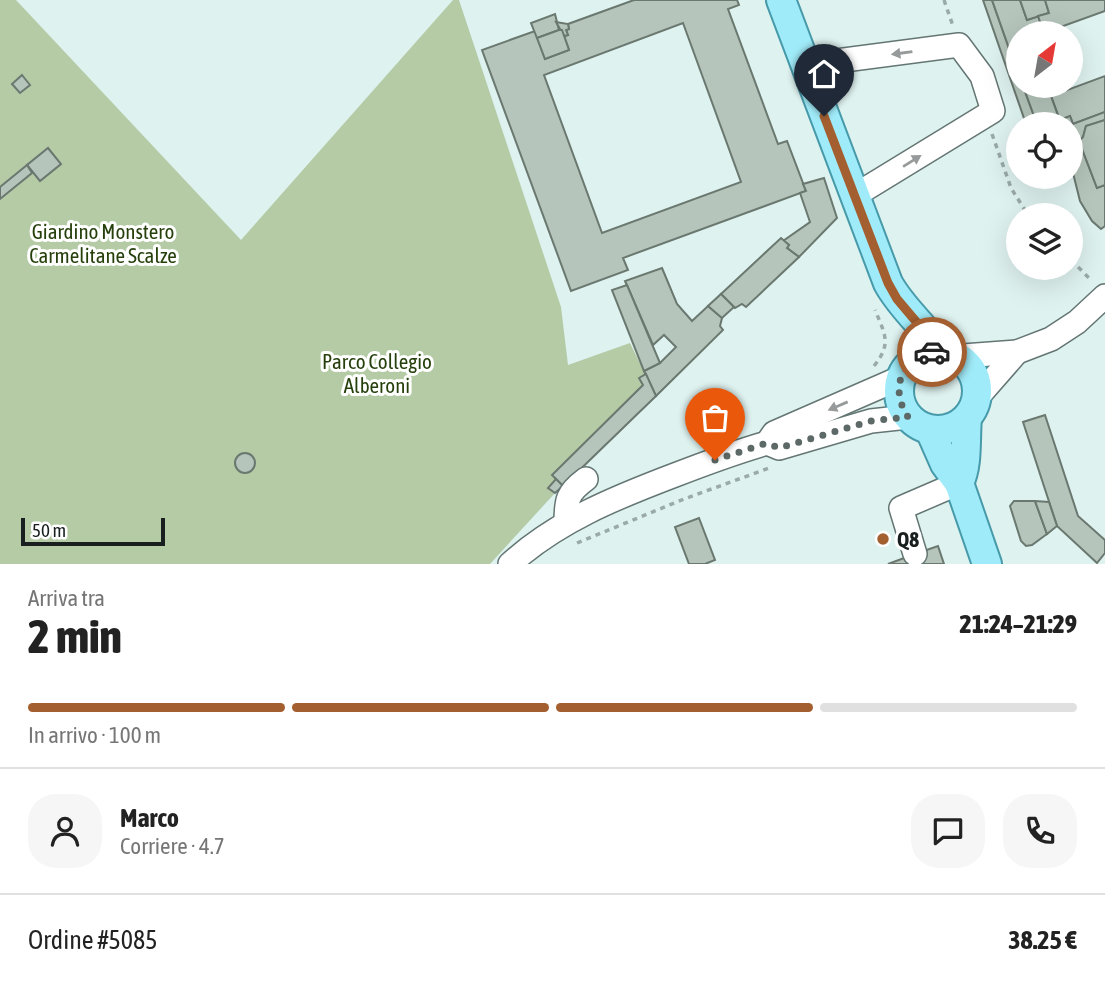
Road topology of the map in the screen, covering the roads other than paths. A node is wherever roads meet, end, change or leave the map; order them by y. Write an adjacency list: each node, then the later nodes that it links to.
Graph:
1 (781, 0): 2 (main road)
2 (806, 65): 3 (main road); 3 (street, one-way to 2)
3 (854, 196): 5 (main road)
4 (1100, 290): 7 (street)
5 (897, 299): 6 (main road); 8 (main road)
6 (947, 352): 7 (street); 8 (main road); 9 (main road)
7 (1017, 352): 9 (street)
8 (903, 372): 10 (main road); 11 (street, one-way to 11)
9 (972, 408): 10 (main road); 13 (main road)
10 (919, 423): 11 (street); 13 (main road)
11 (767, 443): 14 (street)
12 (586, 479): 14 (street)
13 (959, 484): 15 (street); 17 (main road)
14 (566, 523): 16 (street)
15 (915, 554)
16 (510, 564)
17 (987, 564)

